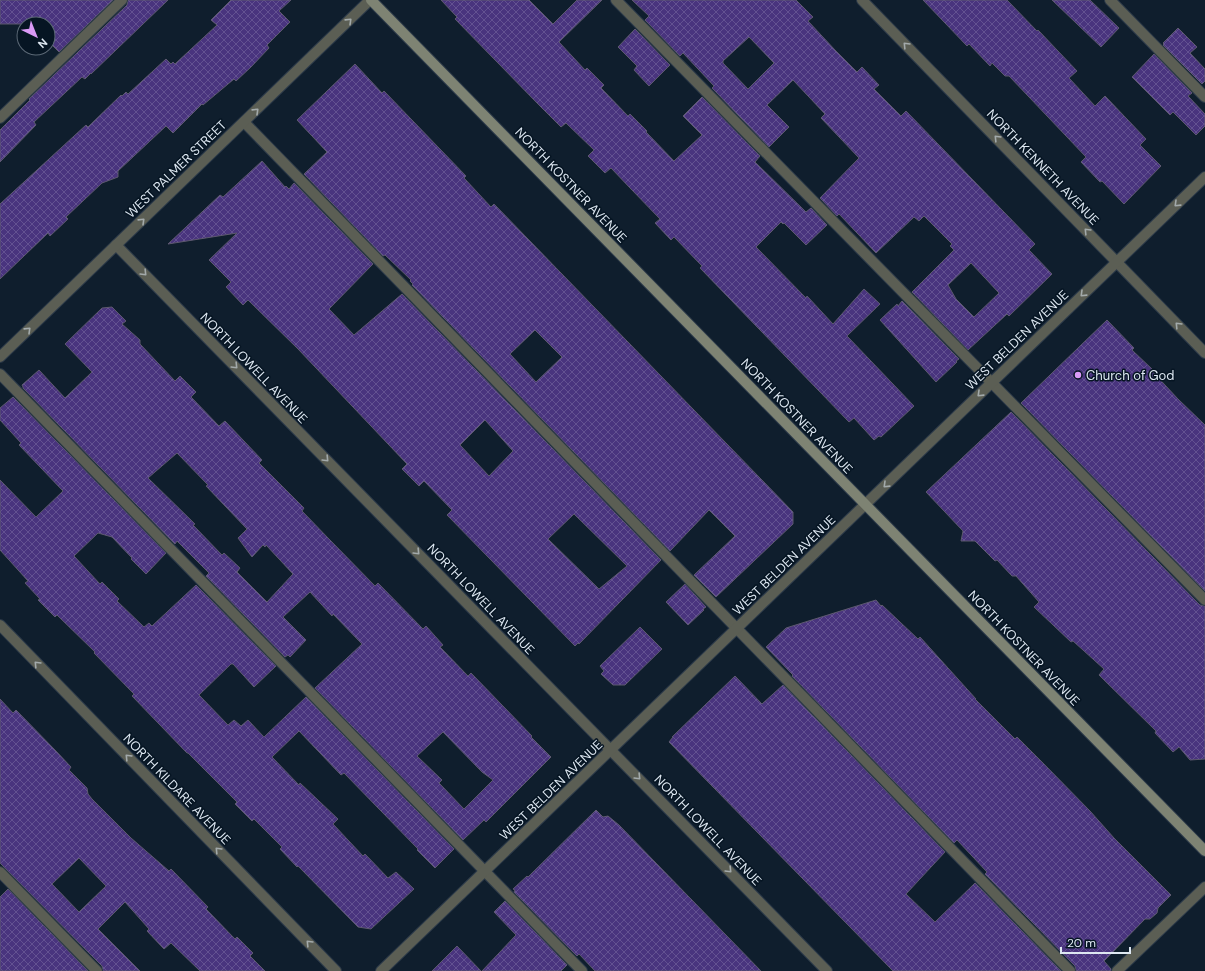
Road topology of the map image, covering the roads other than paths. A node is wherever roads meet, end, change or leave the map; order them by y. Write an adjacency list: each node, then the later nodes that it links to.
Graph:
1 (122, 0): 7 (street)
2 (371, 0): 8 (street, WEST PALMER STREET, one-way to 2); 16 (street, NORTH KOSTNER AVENUE)
3 (616, 0): 15 (street)
4 (862, 0): 11 (street, NORTH KENNETH AVENUE, one-way to 4)
5 (1110, 0): 6 (street)
6 (1205, 97)
7 (0, 118)
8 (244, 122): 10 (street, WEST PALMER STREET, one-way to 8); 19 (street)
9 (1205, 177): 11 (street, WEST BELDEN AVENUE, one-way to 11)
10 (116, 245): 13 (street, WEST PALMER STREET, one-way to 10); 20 (street, NORTH LOWELL AVENUE, one-way to 20)
11 (1117, 262): 12 (street, NORTH KENNETH AVENUE, one-way to 11); 15 (street, WEST BELDEN AVENUE, one-way to 15)
12 (1205, 353)
13 (0, 357)
14 (0, 374): 22 (street)
15 (992, 383): 16 (street, WEST BELDEN AVENUE, one-way to 16); 17 (street)
16 (866, 505): 19 (street, WEST BELDEN AVENUE); 21 (street, NORTH KOSTNER AVENUE)
17 (1205, 600)
18 (0, 626): 26 (street, NORTH KILDARE AVENUE, one-way to 18)
19 (737, 628): 20 (street, WEST BELDEN AVENUE); 30 (street)
20 (611, 749): 22 (street, WEST BELDEN AVENUE); 29 (street, NORTH LOWELL AVENUE, one-way to 29)
21 (1205, 851)
22 (485, 871): 27 (street, WEST BELDEN AVENUE); 28 (street)
23 (0, 872): 25 (street)
24 (1205, 887): 31 (street)
25 (97, 971)
26 (336, 971)
27 (381, 971)
28 (582, 971)
29 (827, 971)
30 (1070, 971)
31 (1117, 971)

